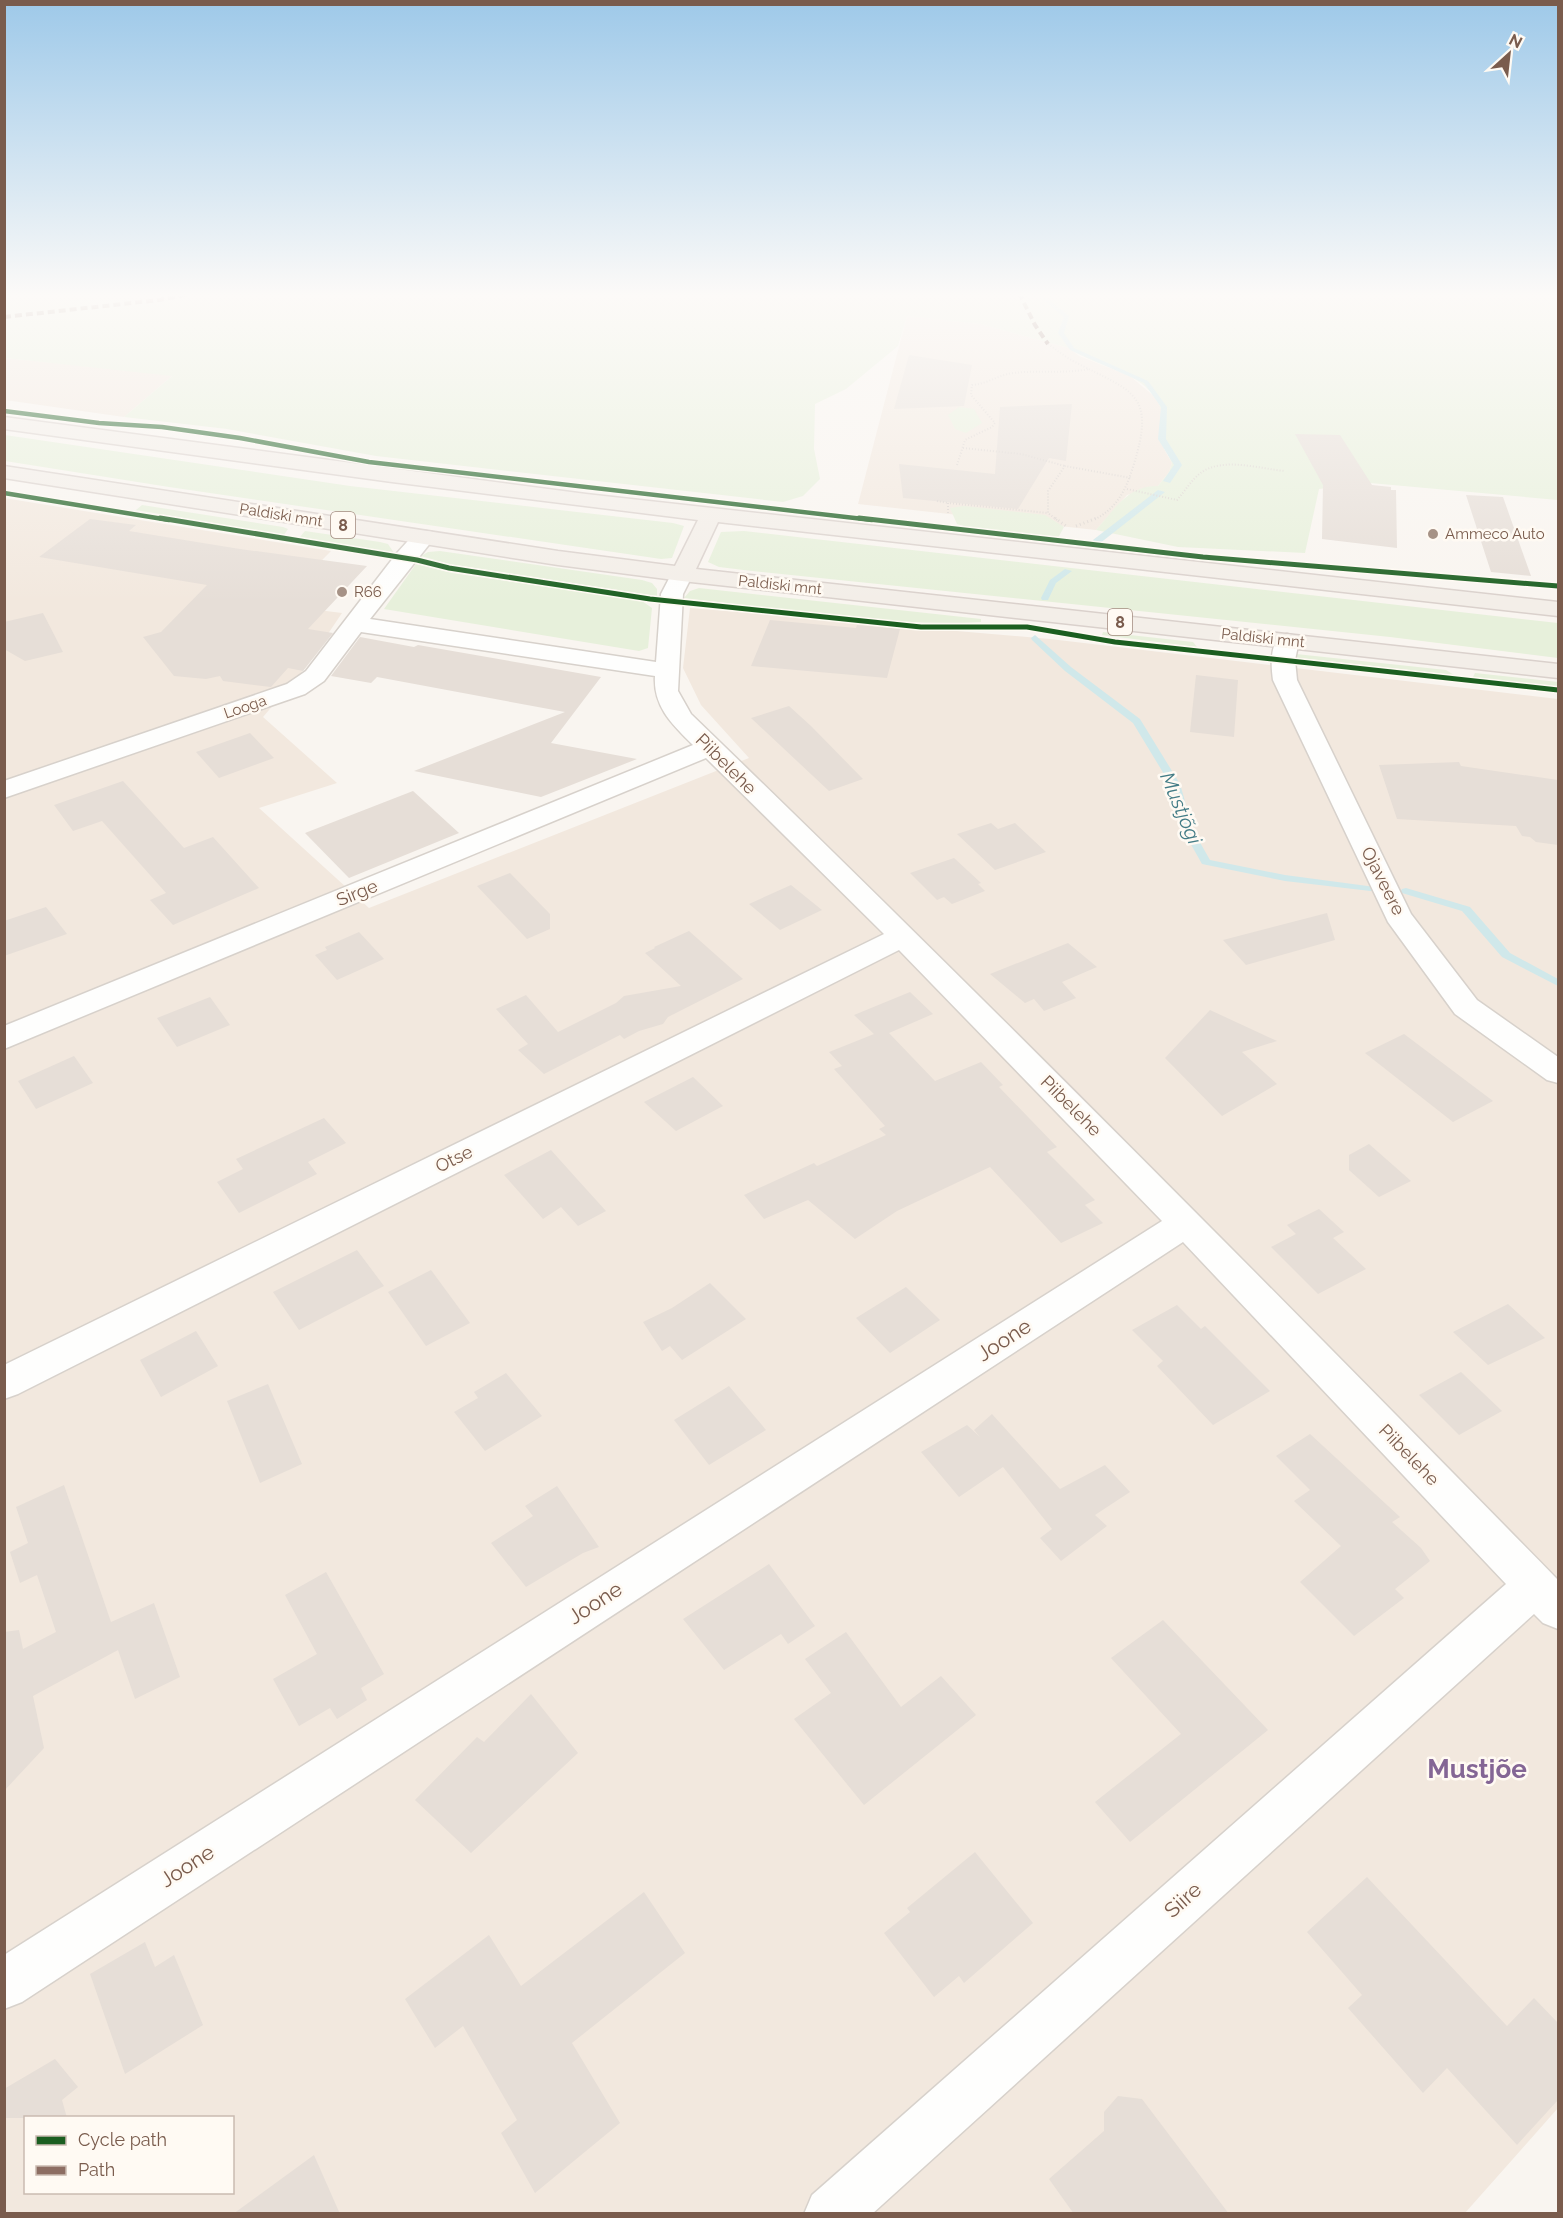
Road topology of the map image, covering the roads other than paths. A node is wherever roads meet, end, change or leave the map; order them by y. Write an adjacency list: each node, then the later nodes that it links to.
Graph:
1 (4, 423): 3 (main road)
2 (4, 472): 4 (main road, Paldiski mnt / 8)
3 (711, 515): 5 (main road); 6 (main road)
4 (424, 537): 5 (main road, Paldiski mnt / 8); 7 (street, Looga)
5 (682, 574): 8 (main road, Paldiski mnt / 8); 9 (street, Piibelehe)
6 (1558, 609)
7 (355, 624): 9 (street); 12 (street, Looga)
8 (1287, 641): 10 (main road, Paldiski mnt / 8); 15 (street, Ojaveere)
9 (668, 671): 11 (street, Piibelehe)
10 (1558, 671)
11 (709, 748): 13 (street, Piibelehe); 14 (street, Sirge)
12 (4, 790)
13 (903, 936): 16 (street, Piibelehe); 17 (street, Otse)
14 (4, 1038)
15 (1558, 1071)
16 (1186, 1223): 18 (street, Piibelehe); 19 (street, Joone)
17 (4, 1383)
18 (1547, 1598): 20 (street, Siire)
19 (4, 1984)
20 (831, 2214)

